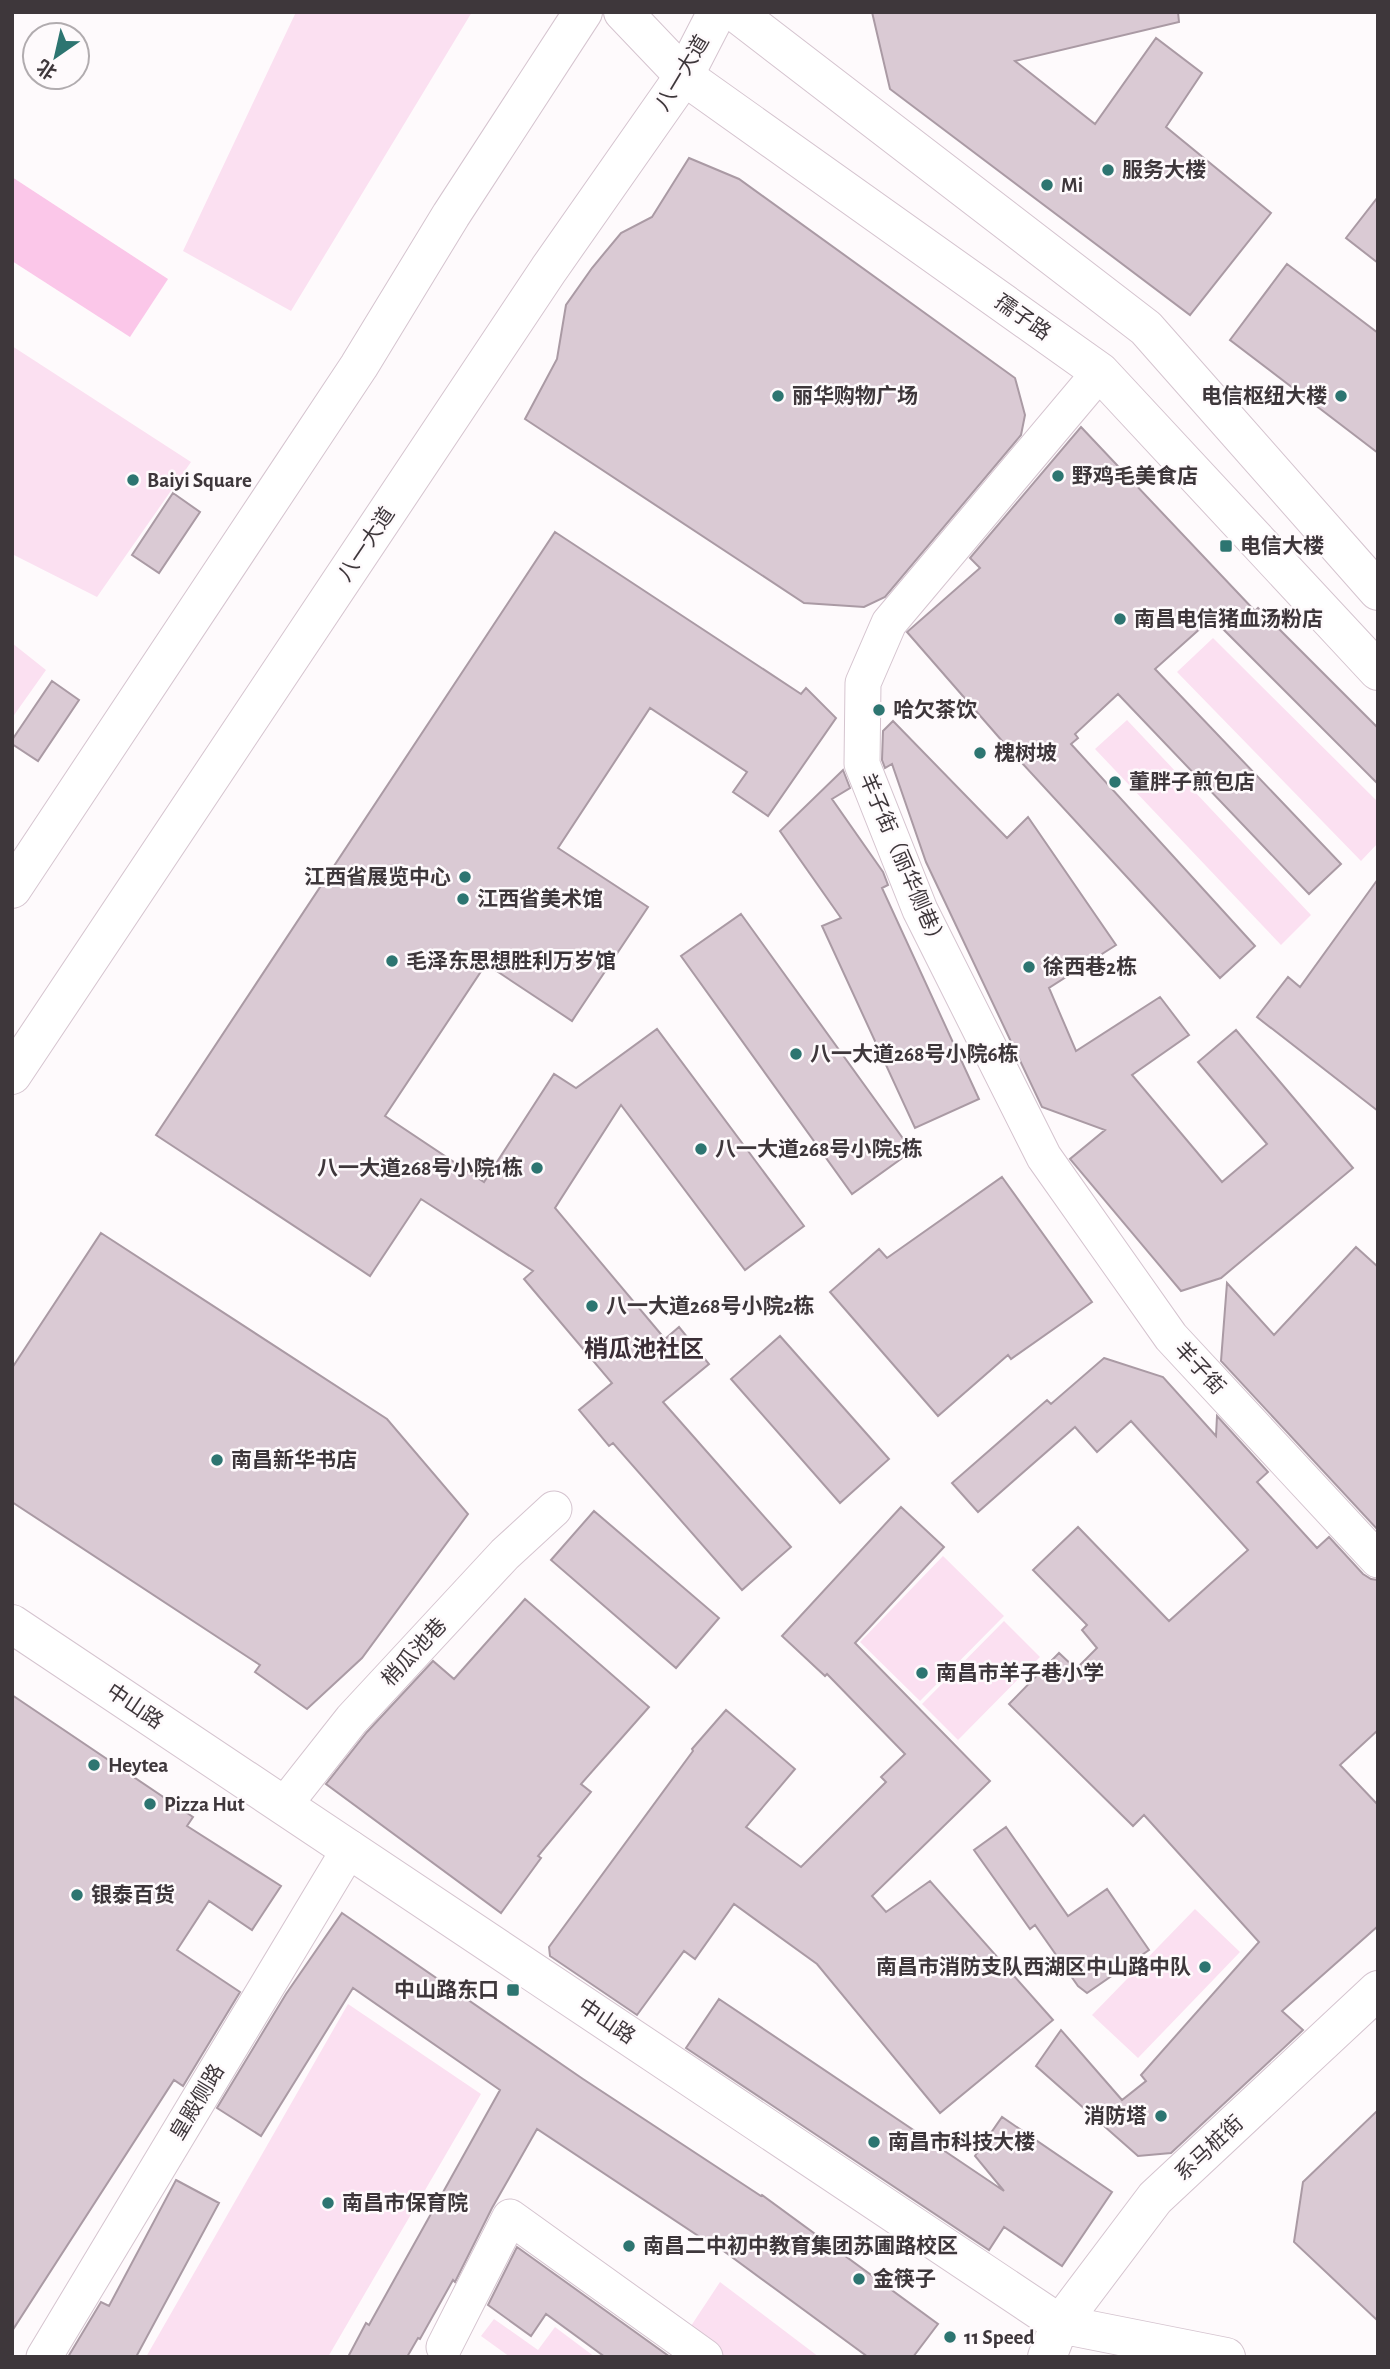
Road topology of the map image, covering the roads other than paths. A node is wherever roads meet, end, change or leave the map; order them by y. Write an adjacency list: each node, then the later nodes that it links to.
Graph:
1 (583, 12): 9 (main road)
2 (623, 12): 5 (main road, 孺子路)
3 (717, 12): 5 (main road, 八一大道)
4 (735, 12): 7 (main road)
5 (684, 76): 6 (main road, 孺子路); 10 (main road, 八一大道)
6 (1100, 372): 8 (main road, 孺子路); 11 (street, 羊子街（丽华侧巷）)
7 (1378, 591)
8 (1378, 671)
9 (12, 889)
10 (12, 1075)
11 (1044, 1157): 13 (street, 羊子街)
12 (554, 1509): 15 (street, 梢瓜池巷)
13 (1378, 1560)
14 (12, 1624): 15 (main road, 中山路)
15 (285, 1804): 16 (main road, 中山路)
16 (350, 1848): 18 (main road, 中山路); 20 (street, 皇殿侧路)
17 (1378, 1990): 18 (main road, 系马桩街)
18 (1054, 2340): 22 (main road, 中山路)
19 (444, 2347): 21 (street)
20 (44, 2357)
21 (705, 2357)
22 (1226, 2357)

